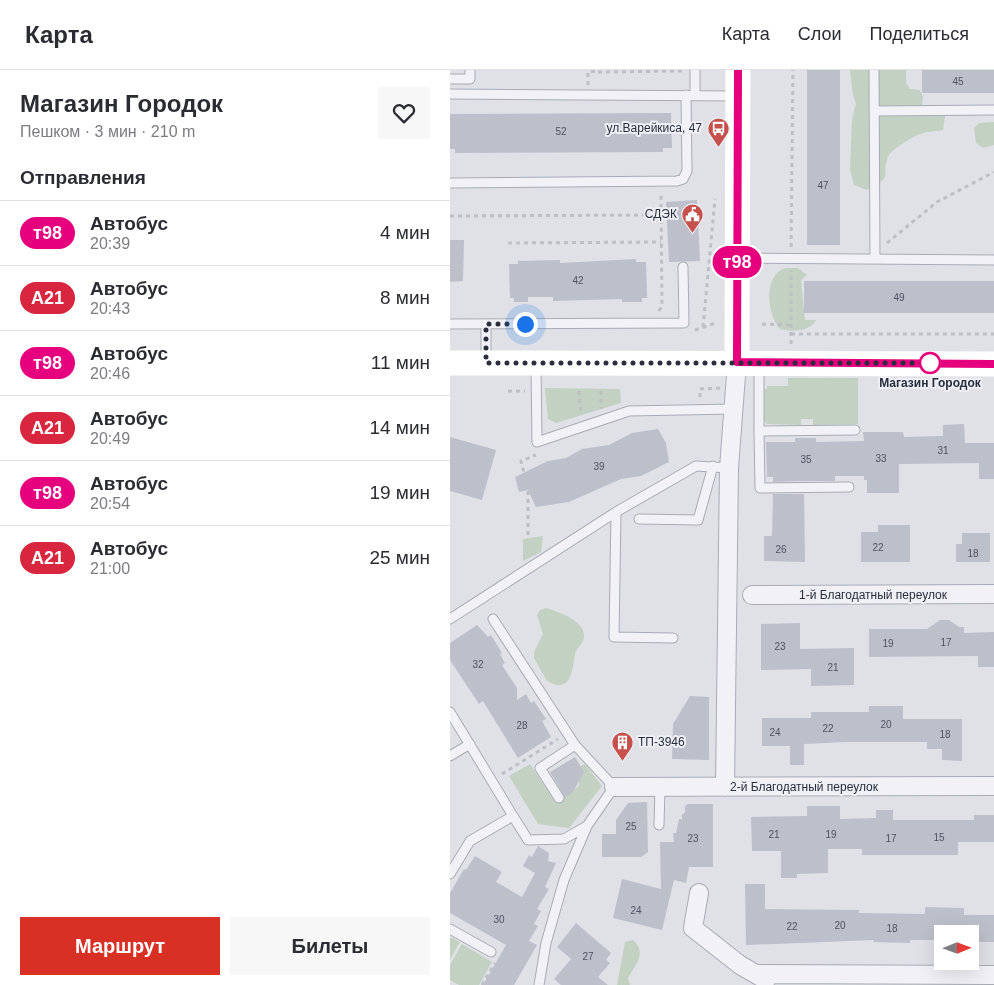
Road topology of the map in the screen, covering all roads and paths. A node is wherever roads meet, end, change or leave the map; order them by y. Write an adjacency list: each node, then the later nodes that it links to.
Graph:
1 (470, 70): 8 (lane)
2 (684, 70): 7 (path)
3 (695, 70): 11 (lane)
4 (738, 70): 12 (street)
5 (793, 70): 23 (path)
6 (874, 70): 14 (lane)
7 (598, 71): 10 (path)
8 (450, 79)
9 (450, 94): 10 (lane)
10 (588, 94): 11 (lane)
11 (690, 95): 12 (lane); 16 (lane)
12 (738, 96): 22 (street)
13 (994, 110): 14 (lane)
14 (874, 111): 21 (lane)
15 (994, 172): 21 (path)
16 (450, 183)
17 (716, 197): 27 (path)
18 (450, 216): 19 (path)
19 (661, 242): 20 (path); 26 (path)
20 (508, 243)
21 (875, 256): 23 (lane); 24 (lane)
22 (737, 258): 23 (lane); 33 (street)
23 (791, 259): 31 (path)
24 (994, 260)
25 (683, 267): 29 (lane)
26 (656, 314)
27 (716, 323)
28 (450, 324): 29 (lane)
29 (486, 324): 35 (lane)
30 (762, 324): 31 (path)
31 (791, 326): 32 (path)
32 (994, 334)
33 (748, 362): 36 (street); 37 (street); 38 (street); 50 (lane)
34 (450, 363): 35 (street)
35 (486, 363): 36 (street)
36 (536, 363): 40 (lane)
37 (994, 364)
38 (736, 388): 44 (street); 45 (path)
39 (508, 391): 40 (path)
40 (536, 391): 45 (lane)
41 (579, 391): 48 (path)
42 (601, 391): 46 (path)
43 (609, 409): 46 (path)
44 (734, 409): 45 (lane); 52 (street)
45 (700, 410)
46 (601, 412): 47 (path)
47 (594, 414)
48 (588, 416)
49 (855, 430): 50 (lane)
50 (759, 431): 53 (lane)
51 (539, 454): 56 (path)
52 (721, 467): 54 (lane); 55 (lane); 70 (street)
53 (849, 487)
54 (616, 512): 60 (lane); 61 (lane)
55 (639, 519)
56 (528, 535)
57 (994, 594): 58 (street, 1-й Благодатный переулок)
58 (752, 595)
59 (493, 619): 63 (lane)
60 (450, 620)
61 (673, 638)
62 (450, 712): 64 (lane)
63 (567, 733): 65 (lane); 67 (path)
64 (470, 744): 66 (lane); 67 (lane)
65 (575, 745): 71 (lane); 72 (lane)
66 (450, 756)
67 (492, 781): 73 (lane)
68 (994, 786): 70 (street, 2-й Благодатный переулок)
69 (660, 787): 70 (street, 2-й Благодатный переулок); 71 (street, 2-й Благодатный переулок); 74 (lane)
70 (725, 787)
71 (614, 788): 75 (lane)
72 (559, 798)
73 (514, 816): 75 (lane); 76 (lane)
74 (660, 825)
75 (587, 826): 84 (lane)
76 (450, 874)
77 (699, 893): 80 (street)
78 (450, 929): 79 (lane)
79 (491, 952): 83 (path)
80 (756, 974): 82 (street); 85 (street)
81 (994, 975): 82 (street)
82 (828, 980)
83 (482, 985)
84 (539, 985)
85 (774, 985)

